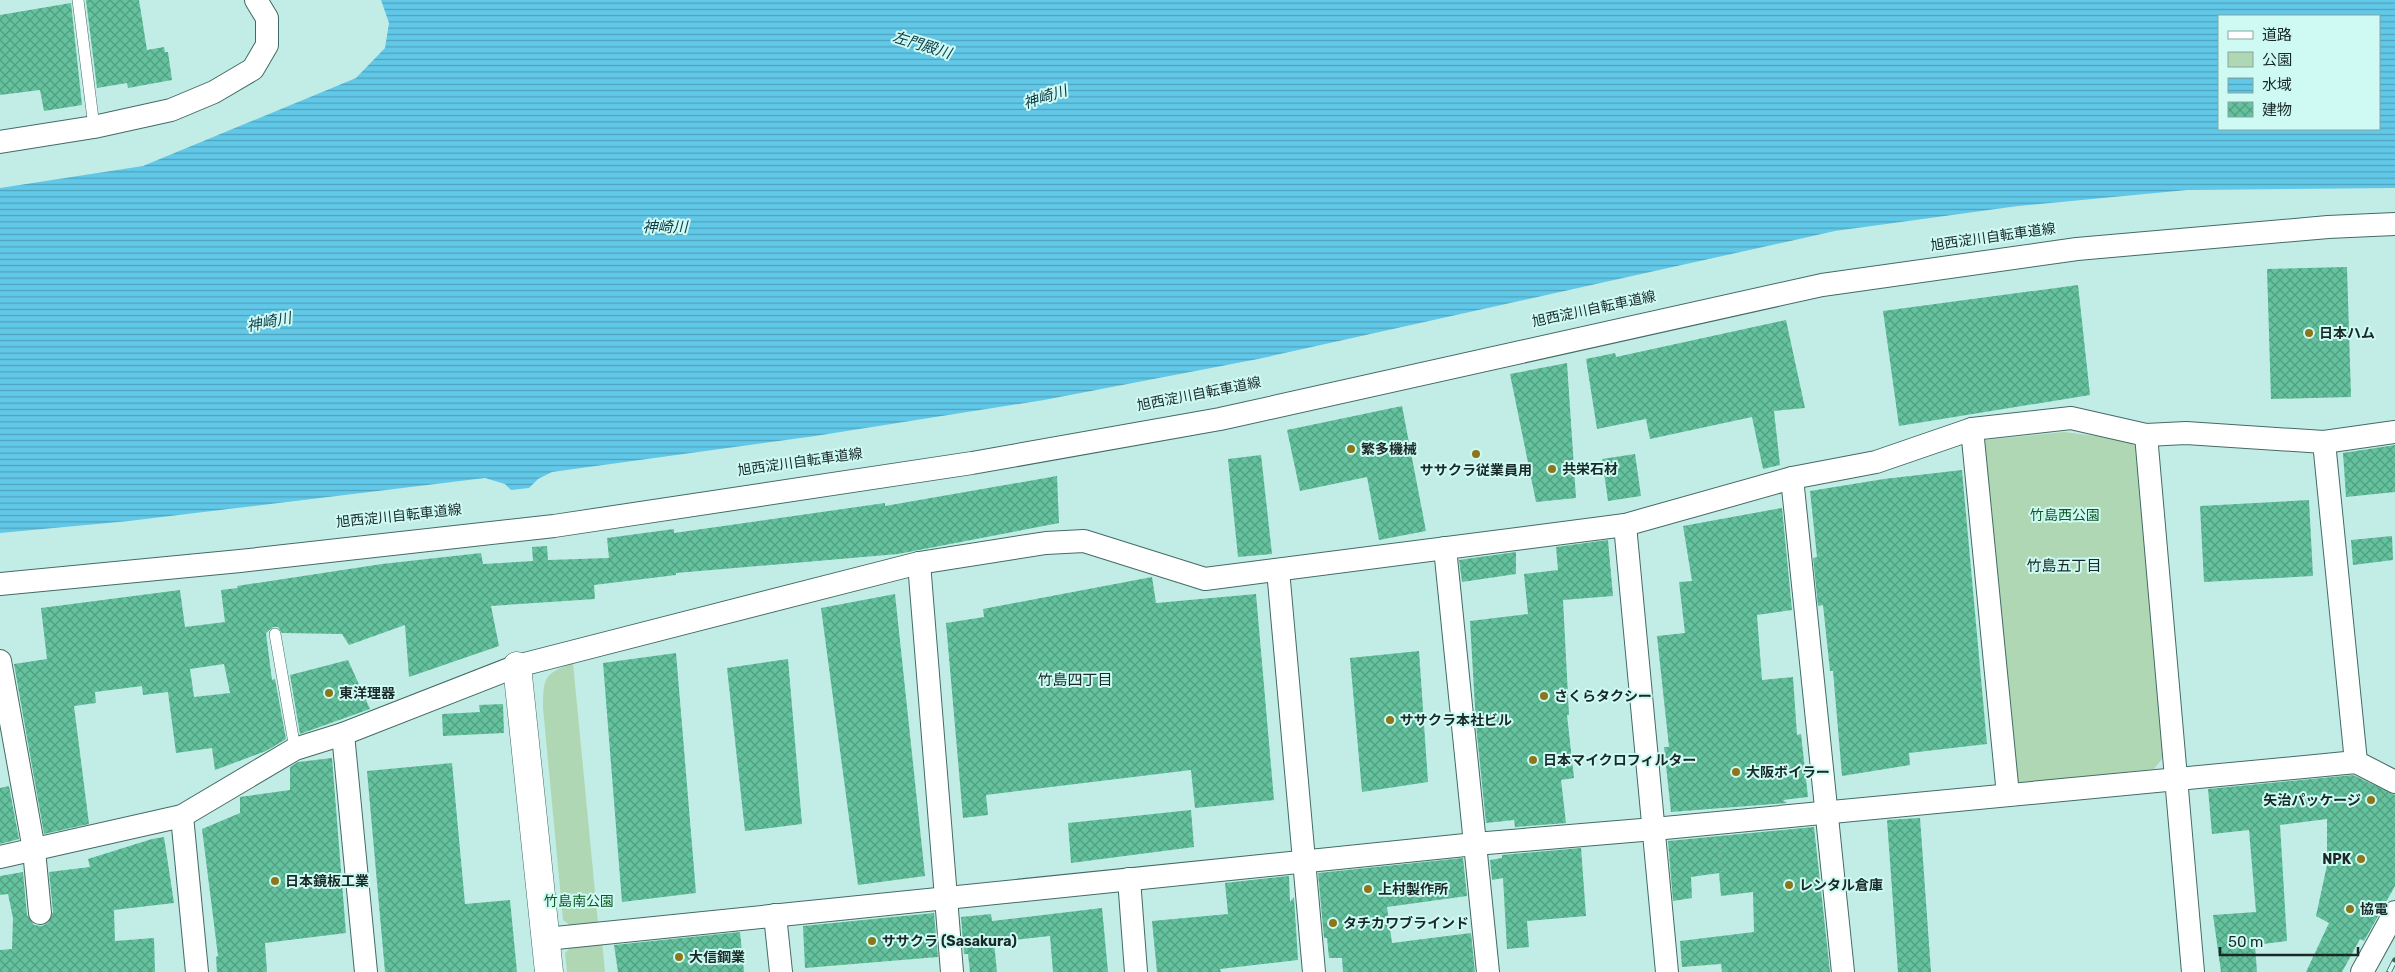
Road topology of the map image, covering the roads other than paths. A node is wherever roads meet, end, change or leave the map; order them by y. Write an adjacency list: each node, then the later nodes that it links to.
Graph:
1 (78, 0): 3 (lane)
2 (256, 0): 3 (street)
3 (94, 127): 4 (street)
4 (0, 142)
5 (2395, 224): 15 (street)
6 (1972, 429): 8 (street); 10 (street); 24 (street)
7 (2395, 432): 9 (street)
8 (2146, 435): 9 (street); 22 (street)
9 (2324, 442): 21 (street)
10 (1792, 478): 11 (street); 25 (street)
11 (1625, 525): 12 (street); 27 (street)
12 (1445, 548): 14 (street); 28 (street)
13 (919, 563): 14 (street); 18 (street); 33 (street)
14 (1278, 570): 31 (street)
15 (0, 584)
16 (275, 634): 20 (lane)
17 (0, 661): 29 (street)
18 (517, 666): 19 (street); 37 (street)
19 (343, 734): 20 (street); 39 (street)
20 (295, 749): 26 (street)
21 (2356, 762): 22 (street); 23 (street)
22 (2176, 779): 24 (street); 48 (street)
23 (2395, 782)
24 (2008, 795): 25 (street)
25 (1826, 813): 27 (street); 47 (street)
26 (182, 816): 29 (street); 38 (street)
27 (1654, 829): 28 (street); 46 (street)
28 (1475, 844): 31 (street); 45 (street)
29 (34, 850): 30 (street); 35 (street)
30 (0, 857)
31 (1304, 862): 32 (street); 44 (street)
32 (1129, 879): 33 (street); 43 (street)
33 (946, 898): 36 (street); 42 (street)
34 (2395, 912): 49 (street)
35 (40, 913)
36 (775, 914): 37 (street); 41 (street)
37 (546, 939): 40 (street)
38 (197, 972)
39 (366, 972)
40 (549, 972)
41 (781, 972)
42 (952, 972)
43 (1136, 972)
44 (1314, 972)
45 (1488, 972)
46 (1667, 972)
47 (1843, 972)
48 (2193, 972)
49 (2362, 972)

